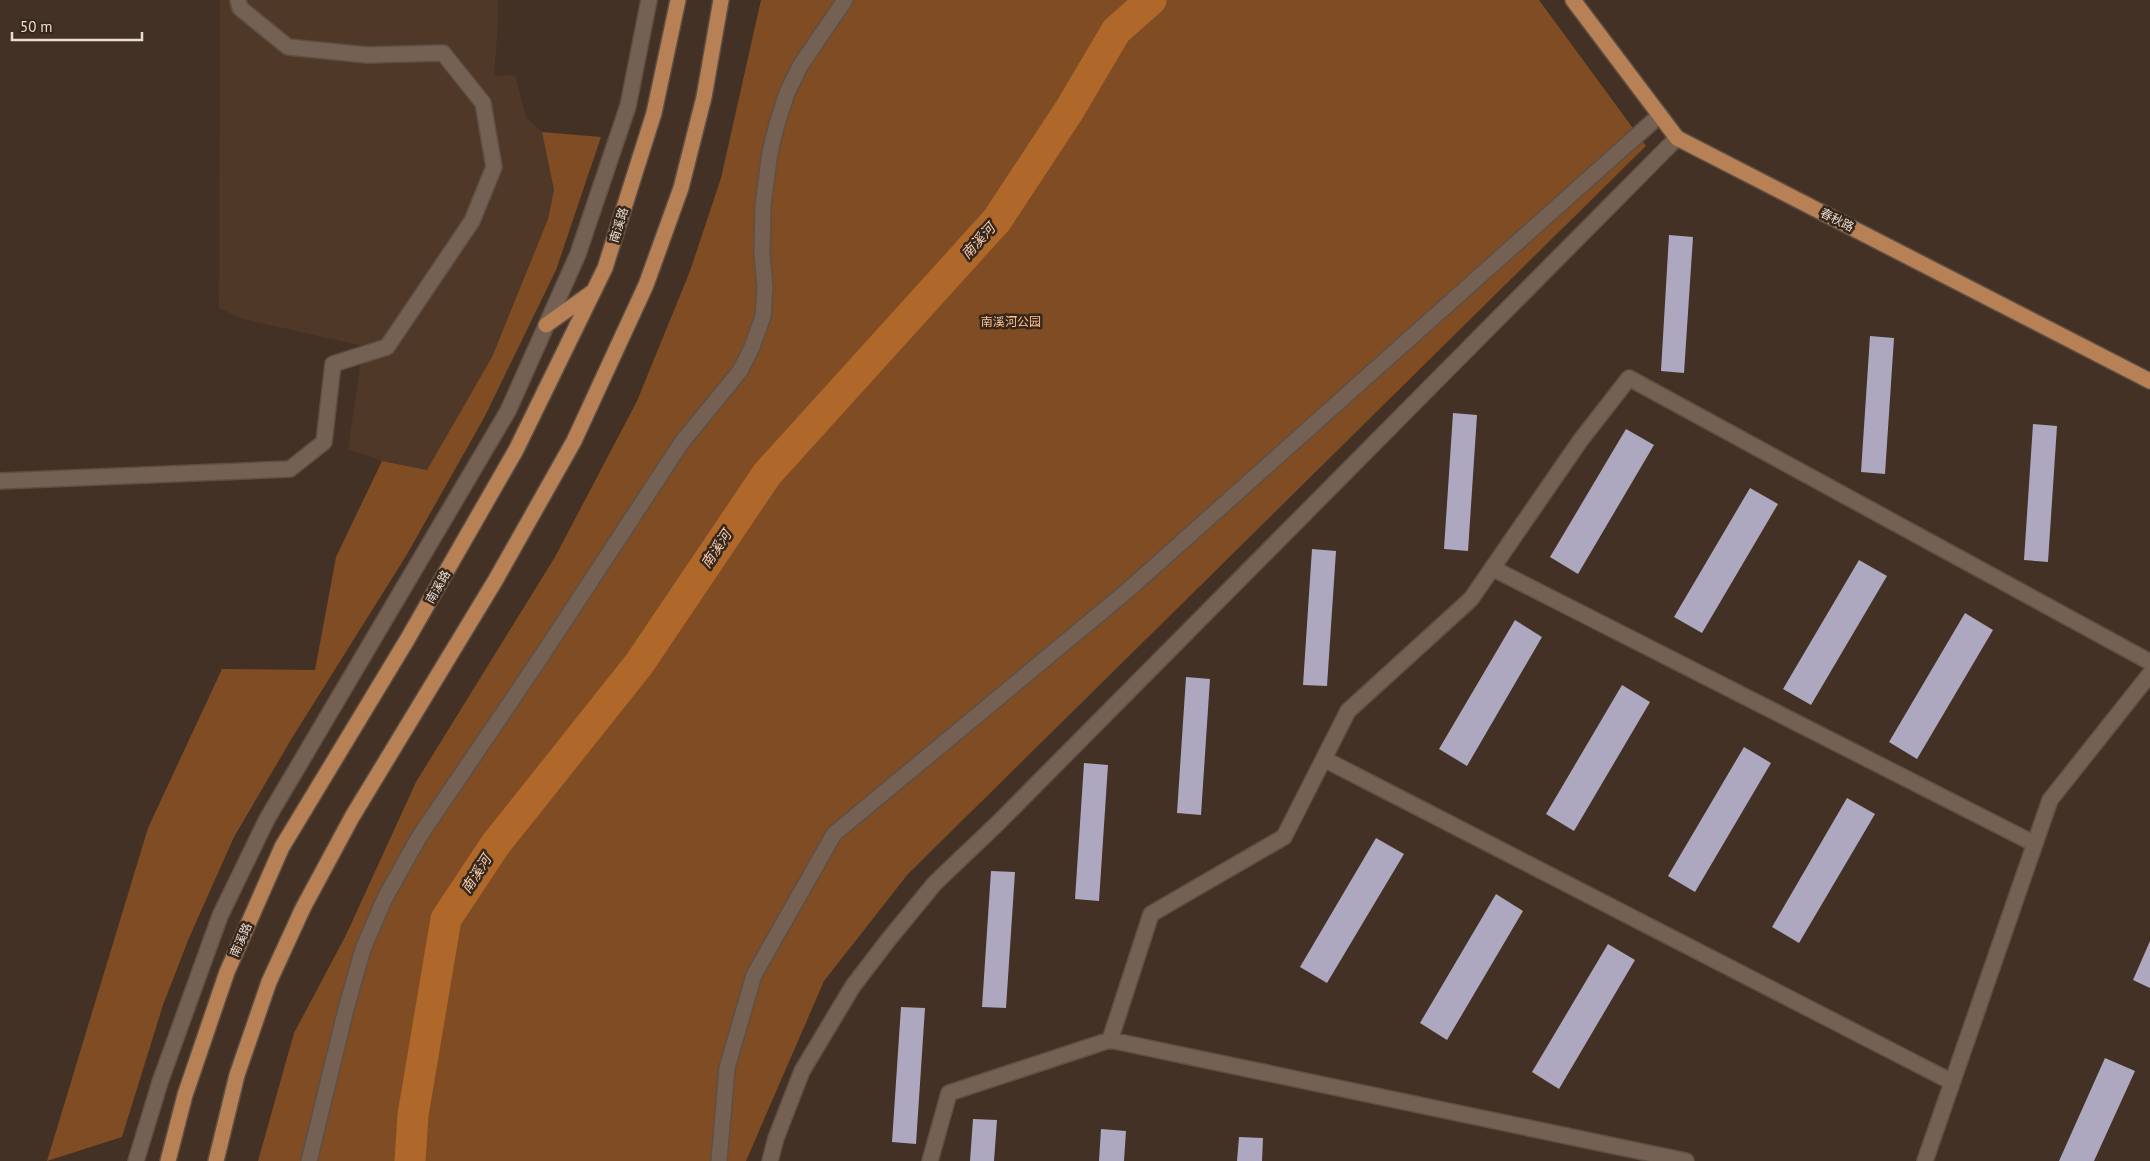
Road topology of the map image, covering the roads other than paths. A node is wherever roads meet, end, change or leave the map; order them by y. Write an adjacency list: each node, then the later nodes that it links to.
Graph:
1 (238, 0): 12 (street)
2 (649, 0): 10 (street)
3 (678, 0): 9 (main road, 南溪路)
4 (721, 0): 22 (main road)
5 (845, 0): 23 (street)
6 (1572, 0): 7 (main road, 春秋路)
7 (1660, 115): 8 (main road, 春秋路); 24 (street)
8 (1678, 138): 11 (main road, 春秋路); 25 (street)
9 (594, 290): 10 (main road); 21 (main road, 南溪路)
10 (546, 325): 20 (street)
11 (2150, 381)
12 (0, 481)
13 (1492, 568): 14 (street); 16 (street); 17 (street)
14 (2150, 662)
15 (2150, 674): 17 (street)
16 (1324, 759): 18 (street); 19 (street)
17 (2035, 844): 19 (street)
18 (1110, 1040): 26 (street); 27 (street)
19 (1952, 1082): 28 (street)
20 (136, 1161)
21 (168, 1161)
22 (216, 1161)
23 (309, 1161)
24 (719, 1161)
25 (770, 1161)
26 (930, 1161)
27 (1686, 1161)
28 (1925, 1161)

